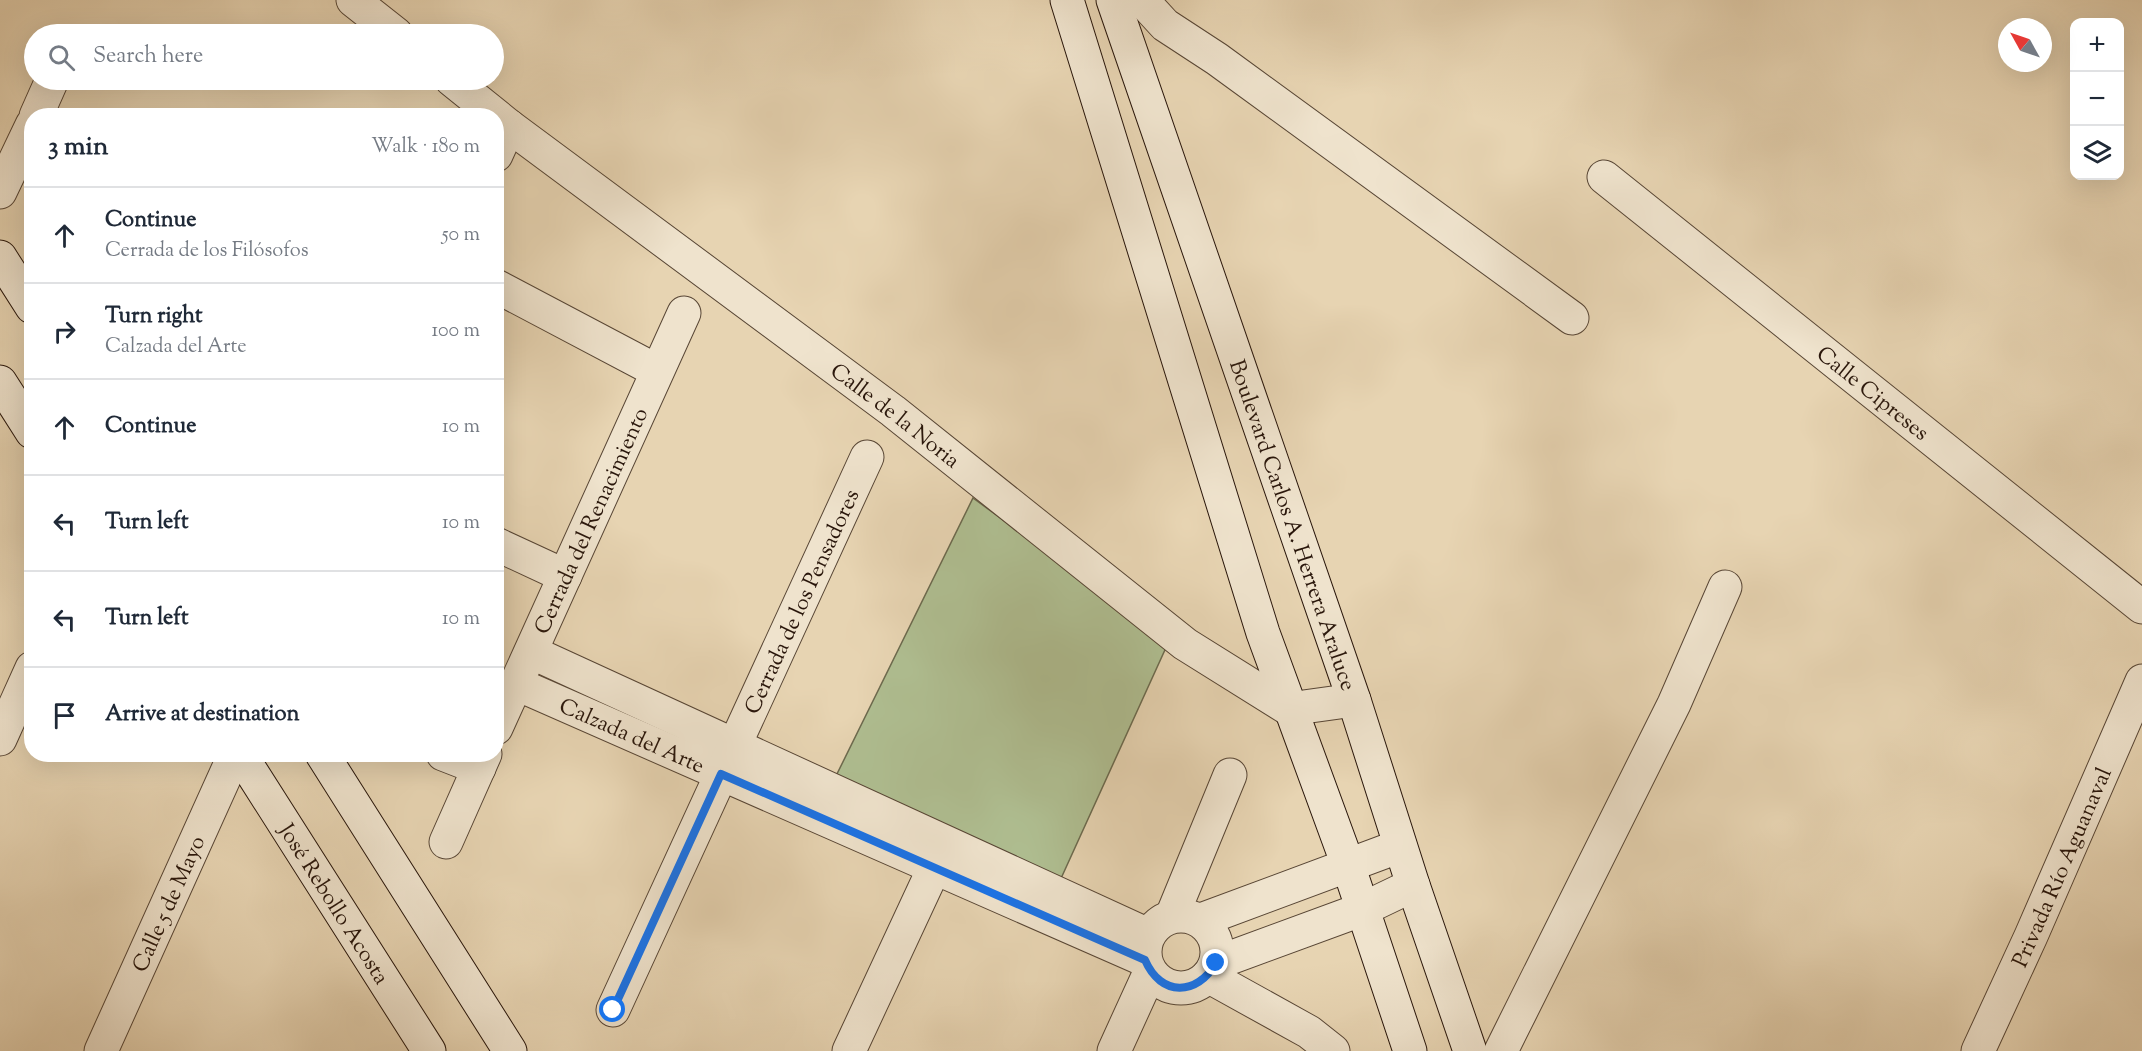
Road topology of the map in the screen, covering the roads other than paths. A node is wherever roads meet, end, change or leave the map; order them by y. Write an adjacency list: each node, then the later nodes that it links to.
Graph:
1 (353, 0): 5 (street)
2 (1067, 0): 34 (street)
3 (1113, 0): 33 (street, Boulevard Carlos A. Herrera Araluce)
4 (1142, 0): 20 (street)
5 (383, 24)
6 (48, 90): 8 (street)
7 (464, 90): 9 (street, Calle de la Noria)
8 (40, 108)
9 (487, 108)
10 (504, 122): 11 (street, Calle de la Noria)
11 (509, 126): 12 (street); 34 (street, Calle de la Noria)
12 (504, 137)
13 (24, 142): 15 (street)
14 (1604, 177): 28 (street, Calle Cipreses)
15 (0, 192)
16 (0, 257): 18 (street)
17 (504, 290): 21 (street)
18 (24, 294)
19 (684, 313): 21 (street, Cerrada del Renacimiento)
20 (1572, 318)
21 (657, 371): 26 (street, Cerrada del Renacimiento)
22 (0, 382): 23 (street)
23 (24, 420)
24 (867, 458): 37 (street, Cerrada de los Pensadores)
25 (504, 548): 26 (street)
26 (565, 576): 29 (street, Cerrada del Renacimiento)
27 (1725, 587): 62 (street)
28 (2142, 607)
29 (531, 652): 31 (street, Cerrada del Renacimiento); 37 (street, Calzada del Arte)
30 (2142, 681): 63 (street, Privada Río Aguanaval)
31 (517, 684): 35 (street, Cerrada del Renacimiento); 37 (street, Calzada del Arte)
32 (24, 686): 36 (street)
33 (1354, 700): 34 (street); 44 (street, Boulevard Carlos A. Herrera Araluce)
34 (1289, 709): 46 (street)
35 (504, 711)
36 (0, 739)
37 (727, 759): 45 (street, Calzada del Arte); 53 (street, Cerrada de los Pensadores)
38 (231, 762): 54 (street, Calle 5 de Mayo)
39 (245, 762): 55 (street, José Rebollo Acosta)
40 (327, 762): 56 (street)
41 (482, 762): 43 (street)
42 (1230, 775): 50 (street)
43 (446, 842)
44 (1400, 846): 46 (street); 47 (street, Boulevard Carlos A. Herrera Araluce)
45 (941, 855): 50 (street, Calzada del Arte); 57 (street)
46 (1348, 865): 48 (street); 49 (street)
47 (1413, 885): 49 (street); 61 (street, Boulevard Carlos A. Herrera Araluce)
48 (1255, 900): 50 (street); 51 (street)
49 (1363, 909): 51 (street); 60 (street)
50 (1163, 941): 52 (street); 52 (street, Calzada del Arte); 58 (street)
51 (1269, 944): 52 (street)
52 (1212, 969): 59 (street)
53 (613, 1010)
54 (101, 1051)
55 (429, 1051)
56 (510, 1051)
57 (849, 1051)
58 (1114, 1051)
59 (1334, 1051)
60 (1410, 1051)
61 (1470, 1051)
62 (1501, 1051)
63 (1978, 1051)

